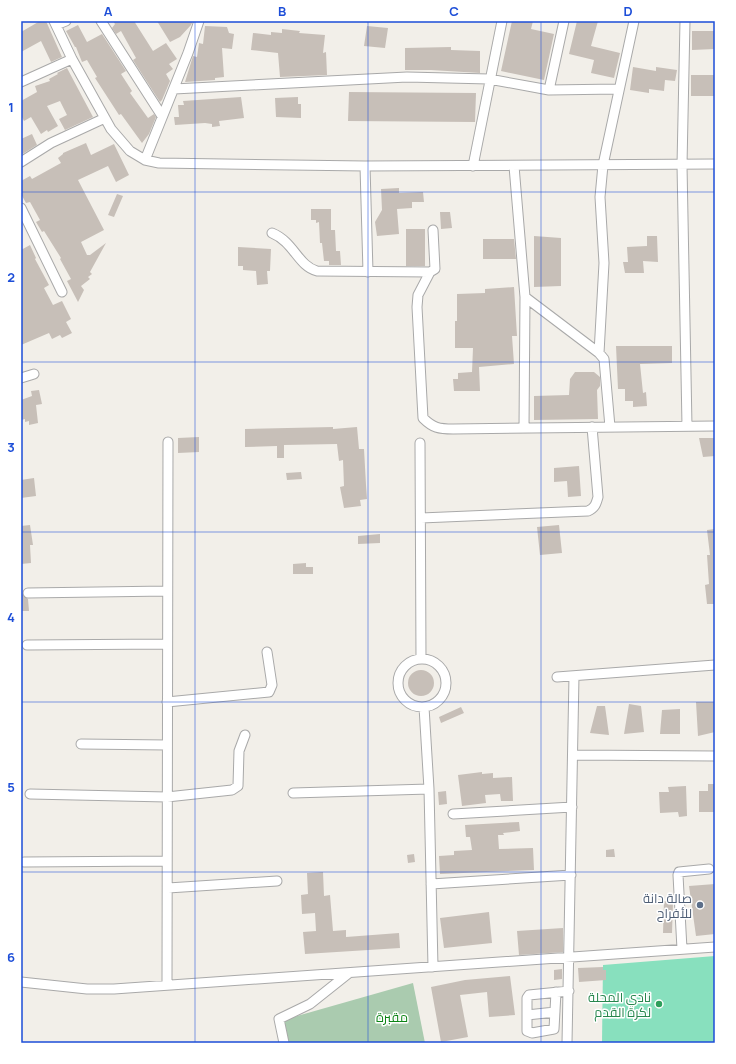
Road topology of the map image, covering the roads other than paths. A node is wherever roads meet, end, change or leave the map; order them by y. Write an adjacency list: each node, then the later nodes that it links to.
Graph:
1 (66, 21): 8 (street)
2 (101, 21): 15 (street)
3 (199, 21): 12 (street)
4 (502, 21): 10 (street)
5 (564, 21): 14 (street)
6 (634, 21): 13 (street)
7 (686, 21): 21 (street)
8 (55, 23): 9 (street)
9 (72, 59): 11 (street); 16 (street)
10 (489, 79): 12 (street); 14 (street); 23 (street)
11 (21, 82)
12 (174, 89): 15 (street)
13 (618, 89): 14 (street); 20 (street)
14 (549, 90)
15 (162, 116): 17 (street)
16 (105, 118): 17 (street); 18 (street)
17 (145, 160): 22 (street)
18 (21, 162)
19 (715, 164): 21 (street)
20 (603, 165): 21 (street); 24 (street); 32 (street)
21 (682, 165): 35 (street)
22 (365, 166): 23 (street); 28 (street)
23 (473, 166): 24 (street)
24 (514, 166): 31 (street)
25 (21, 208): 30 (street)
26 (433, 230): 29 (street)
27 (272, 233): 28 (street)
28 (368, 272): 29 (street)
29 (430, 272): 39 (street)
30 (62, 292)
31 (525, 297): 32 (street); 39 (street)
32 (600, 353): 38 (street)
33 (34, 374): 34 (street)
34 (21, 378)
35 (687, 426): 36 (street); 38 (street)
36 (715, 426)
37 (592, 427): 38 (street); 39 (street); 42 (street)
38 (610, 427)
39 (524, 428)
40 (168, 442): 43 (street)
41 (420, 443): 42 (street)
42 (421, 518): 48 (street)
43 (167, 591): 44 (street); 46 (street)
44 (28, 593)
45 (27, 644): 46 (street)
46 (167, 644): 52 (street)
47 (267, 652): 52 (street)
48 (421, 660): 53 (street); 53 (street)
49 (715, 665): 50 (street)
50 (574, 676): 51 (street); 57 (street)
51 (556, 677)
52 (167, 702): 56 (street)
53 (424, 707): 59 (street)
54 (245, 735): 62 (street)
55 (81, 744): 56 (street)
56 (167, 745): 62 (street)
57 (572, 755): 58 (street); 63 (street)
58 (715, 756)
59 (429, 789): 60 (street); 70 (street)
60 (293, 793)
61 (30, 794): 62 (street)
62 (167, 797): 65 (street)
63 (572, 807): 64 (street); 68 (street)
64 (453, 814)
65 (167, 861): 66 (street); 71 (street)
66 (24, 862)
67 (709, 869): 73 (street)
68 (571, 875): 70 (street); 74 (street)
69 (278, 881): 71 (street)
70 (431, 884): 75 (street)
71 (168, 888): 78 (street)
72 (715, 947): 73 (street)
73 (682, 950): 74 (street)
74 (570, 958): 75 (street); 79 (street)
75 (433, 967): 76 (street)
76 (349, 973): 78 (street); 83 (street)
77 (21, 982): 78 (street)
78 (167, 985)
79 (569, 991): 80 (street); 84 (street)
80 (556, 992): 81 (street); 82 (street)
81 (555, 1012): 82 (street); 82 (street)
82 (527, 1015)
83 (284, 1043)
84 (565, 1043)

